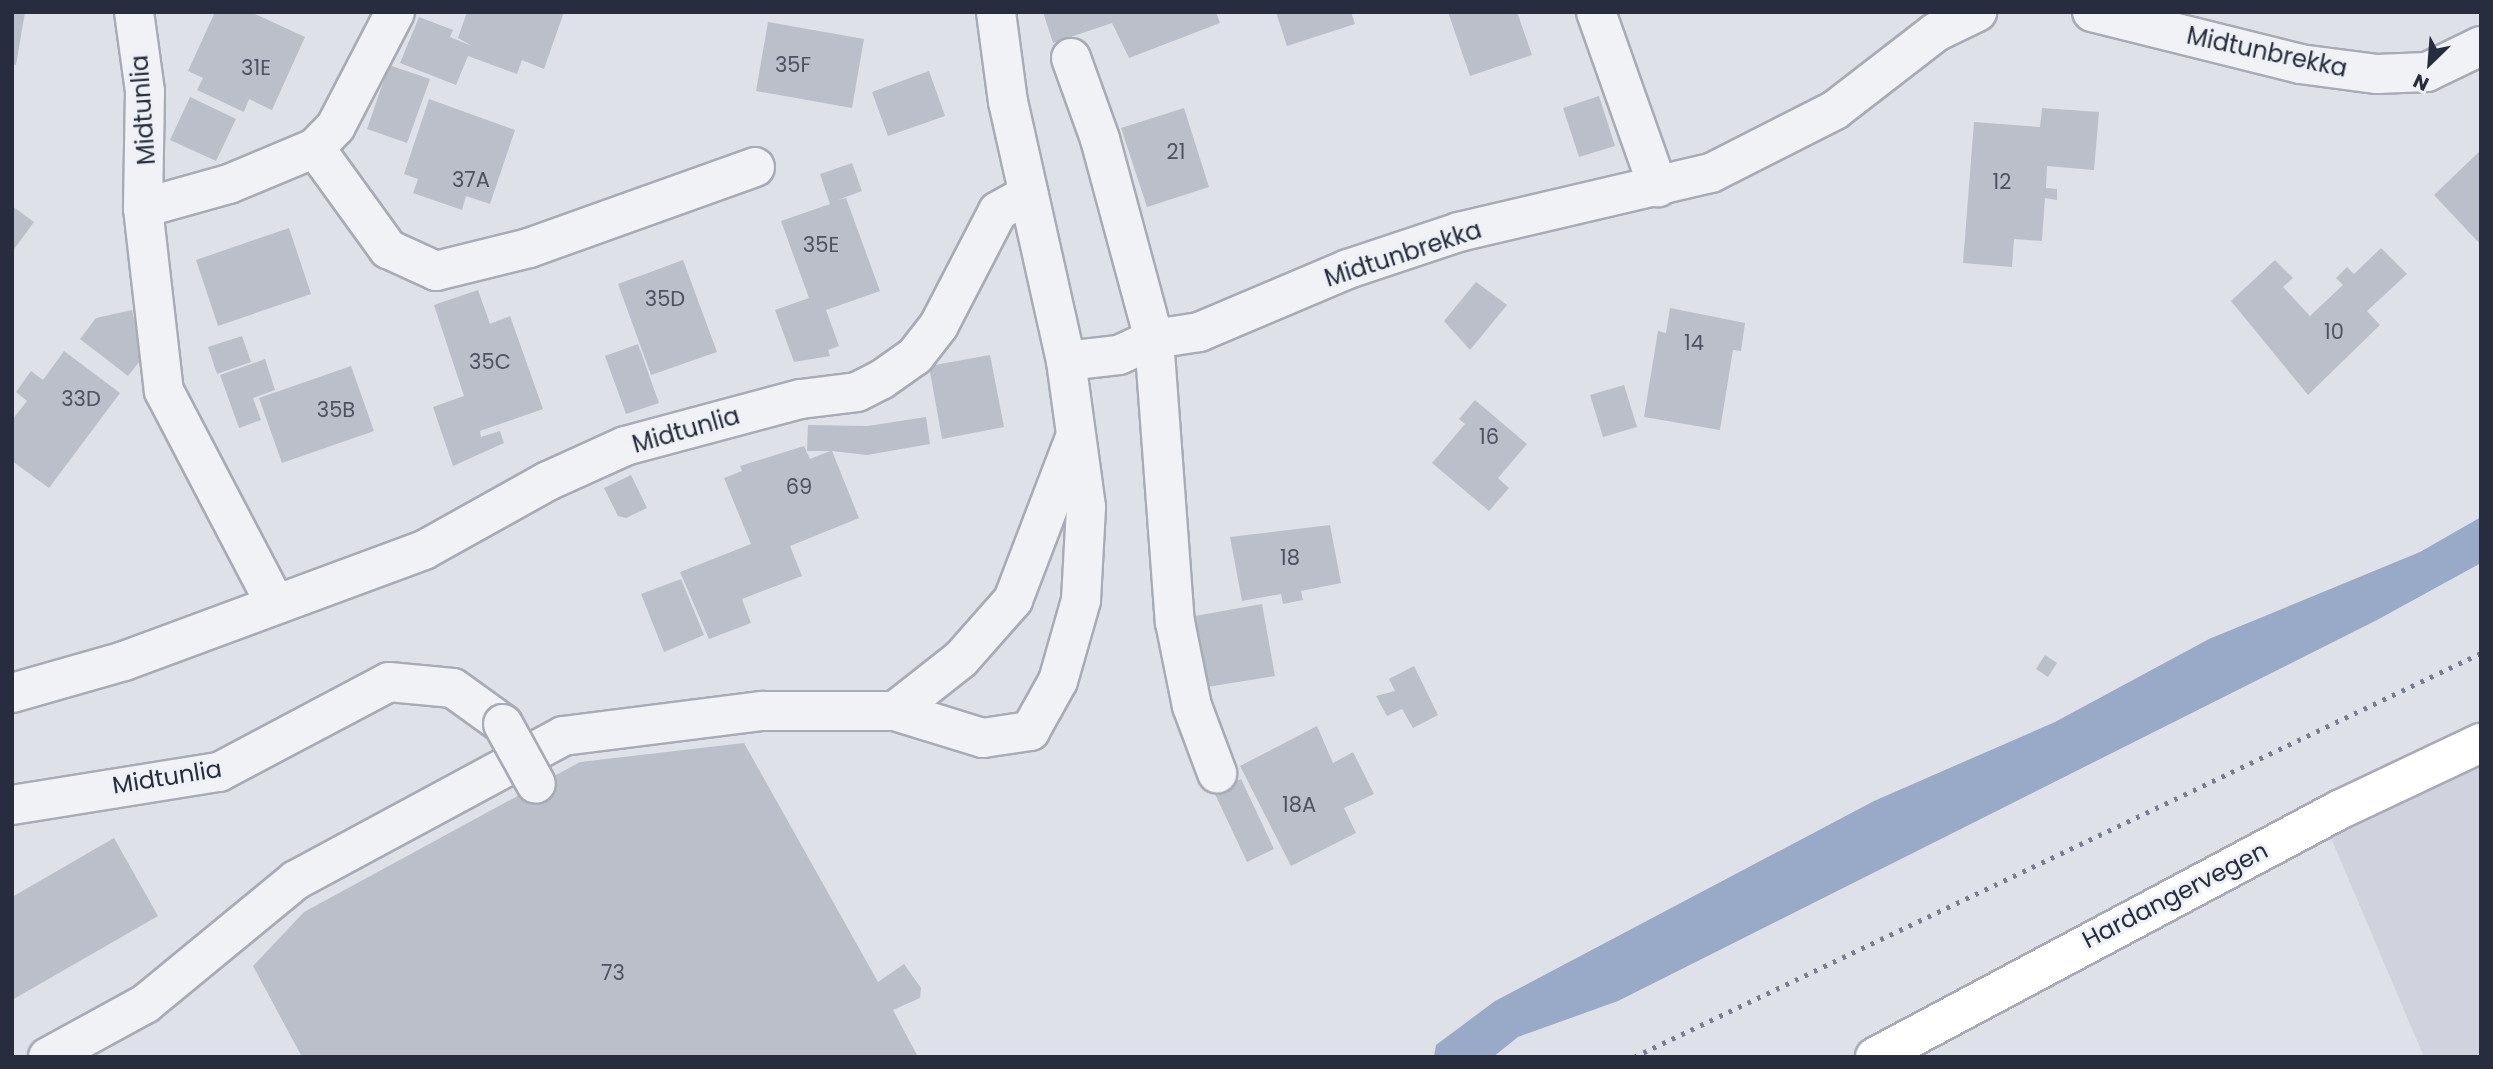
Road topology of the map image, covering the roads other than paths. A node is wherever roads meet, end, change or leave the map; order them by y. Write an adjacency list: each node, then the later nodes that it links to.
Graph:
1 (134, 12): 13 (street, Midtunlia)
2 (394, 12): 9 (street)
3 (996, 12): 12 (street)
4 (1596, 12): 11 (street)
5 (1978, 12): 11 (street, Midtunbrekka)
6 (2092, 12): 7 (street, Midtunbrekka)
7 (2481, 46)
8 (1071, 58): 14 (street)
9 (315, 148): 10 (street); 13 (street)
10 (755, 167)
11 (1658, 187): 14 (street, Midtunbrekka)
12 (1029, 194): 15 (street); 17 (street, Midtunlia)
13 (143, 208): 17 (street, Midtunlia)
14 (1154, 340): 15 (street, Midtunbrekka); 21 (street)
15 (1066, 361): 16 (street)
16 (1076, 438): 19 (street); 19 (street)
17 (275, 603): 18 (street, Midtunlia)
18 (16, 681)
19 (895, 711): 24 (street)
20 (2481, 743): 25 (main road, Hardangervegen)
21 (1217, 773)
22 (536, 784): 23 (street, Midtunlia, bridge)
23 (12, 805)
24 (48, 1057)
25 (1875, 1057)

